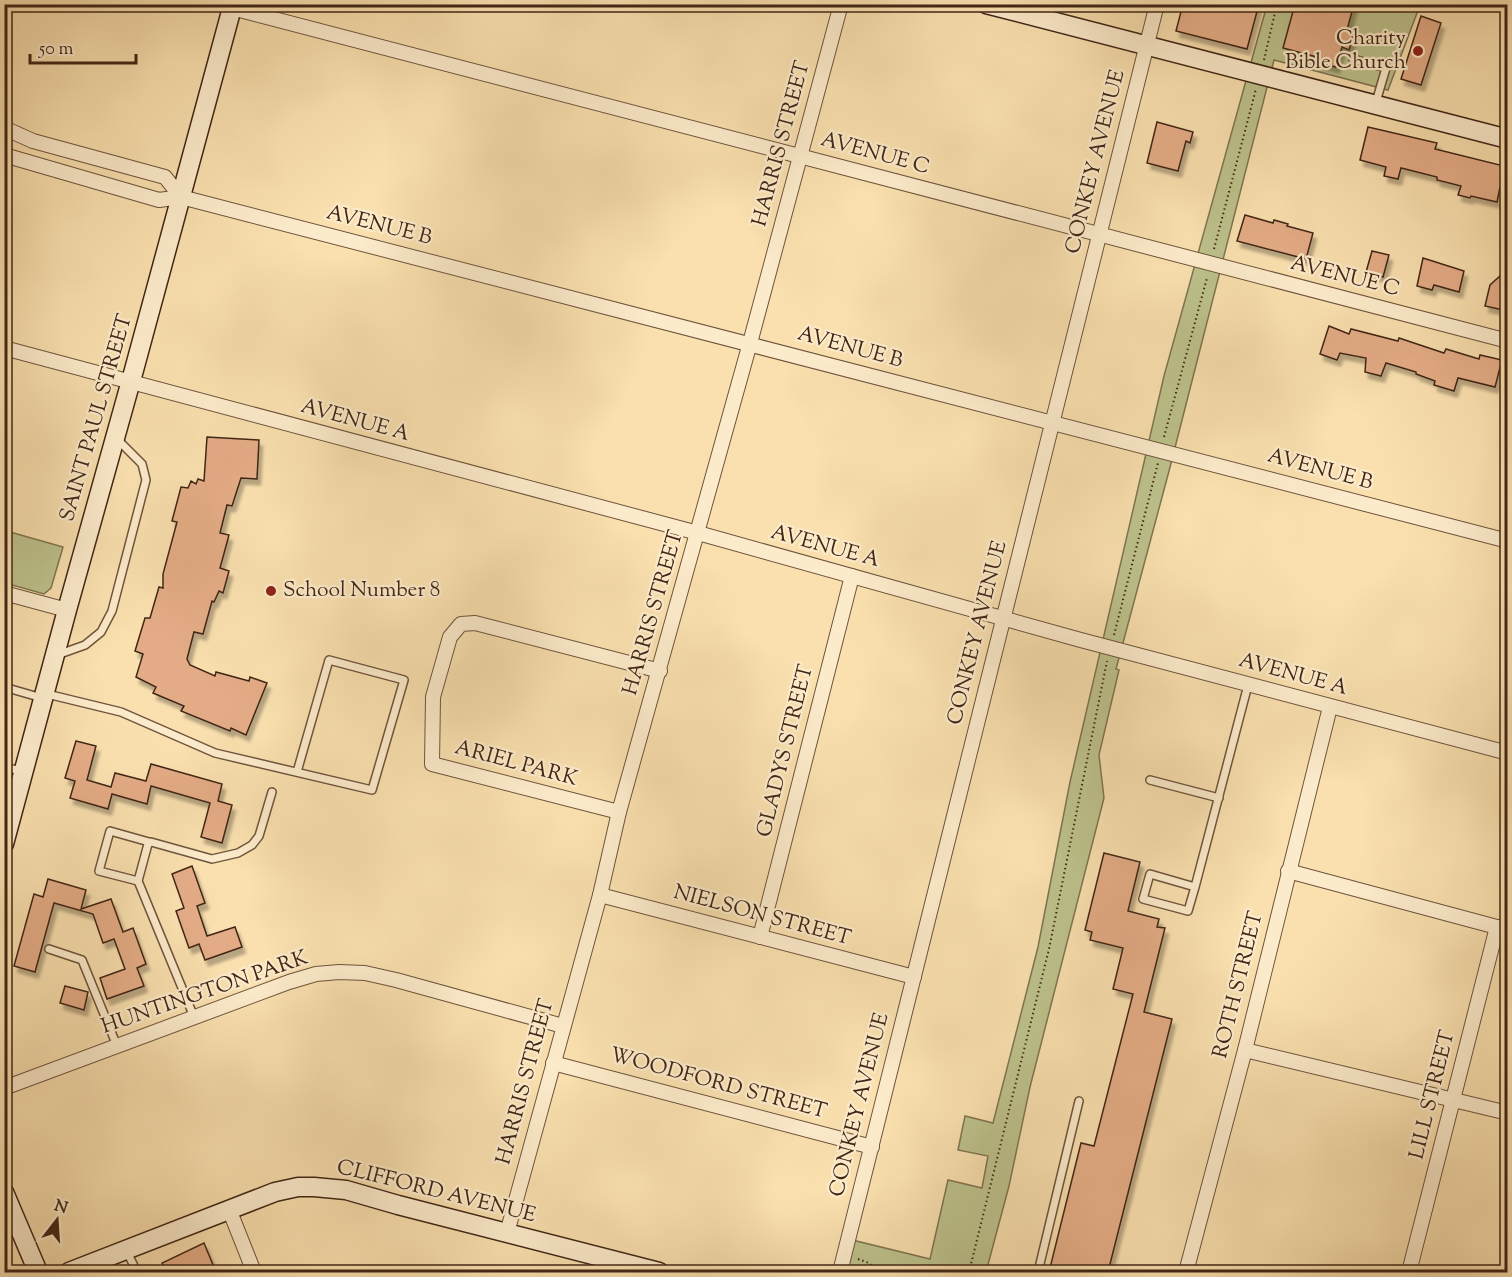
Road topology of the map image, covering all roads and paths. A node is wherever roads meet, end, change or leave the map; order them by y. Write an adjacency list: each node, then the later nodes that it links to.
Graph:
1 (841, 4): 14 (street, HARRIS STREET)
2 (986, 4): 6 (main road)
3 (1157, 4): 6 (street, CONKEY AVENUE)
4 (1277, 4): 8 (path)
5 (232, 6): 14 (street, AVENUE C); 15 (main road, SAINT PAUL STREET)
6 (1147, 46): 10 (main road); 16 (street, CONKEY AVENUE)
7 (1353, 59): 10 (lane)
8 (1263, 65)
9 (1257, 85): 17 (path)
10 (1375, 105): 12 (main road)
11 (4, 128): 15 (street)
12 (1508, 139)
13 (4, 155): 15 (street, AVENUE B)
14 (801, 156): 16 (street, AVENUE C); 20 (street, HARRIS STREET)
15 (181, 197): 20 (street, AVENUE B); 22 (main road, SAINT PAUL STREET)
16 (1100, 234): 19 (street, AVENUE C); 23 (street, CONKEY AVENUE)
17 (1213, 253)
18 (1208, 272): 25 (path)
19 (1508, 341)
20 (750, 344): 23 (street, AVENUE B); 26 (street, HARRIS STREET)
21 (4, 348): 22 (street, AVENUE A)
22 (130, 383): 24 (main road, SAINT PAUL STREET); 26 (street, AVENUE A)
23 (1053, 423): 25 (street, AVENUE B); 31 (street, CONKEY AVENUE)
24 (115, 437): 30 (main road, SAINT PAUL STREET); 33 (lane)
25 (1161, 450): 27 (street, AVENUE B); 32 (path)
26 (698, 533): 28 (street, AVENUE A); 34 (street, HARRIS STREET)
27 (1508, 541)
28 (852, 576): 31 (street, AVENUE A); 54 (street, GLADYS STREET)
29 (4, 593): 30 (street)
30 (67, 610): 33 (main road, SAINT PAUL STREET)
31 (1004, 618): 32 (street, AVENUE A); 56 (street, CONKEY AVENUE)
32 (1110, 648): 35 (street, AVENUE A); 81 (path)
33 (54, 656): 37 (main road, SAINT PAUL STREET)
34 (660, 671): 46 (street, HARRIS STREET); 46 (street, ARIEL PARK)
35 (1248, 685): 38 (street, AVENUE A); 45 (lane)
36 (4, 687): 37 (lane)
37 (44, 696): 41 (main road, SAINT PAUL STREET); 42 (lane)
38 (1330, 707): 39 (street, AVENUE A); 49 (street, ROTH STREET)
39 (1508, 753)
40 (4, 767): 41 (lane)
41 (24, 771): 48 (main road, SAINT PAUL STREET)
42 (297, 772): 42 (lane)
43 (1150, 780): 45 (lane)
44 (272, 792): 47 (lane)
45 (1218, 798): 51 (lane)
46 (619, 812): 52 (street, HARRIS STREET)
47 (149, 842): 50 (lane); 50 (lane)
48 (4, 844)
49 (1288, 871): 53 (street); 60 (street, ROTH STREET)
50 (138, 881): 57 (lane)
51 (1195, 887): 51 (lane)
52 (600, 895): 54 (street, NIELSON STREET); 58 (street, HARRIS STREET)
53 (1502, 929): 63 (street, LILL STREET)
54 (760, 937): 56 (street, NIELSON STREET)
55 (49, 949): 59 (lane)
56 (914, 977): 66 (street, CONKEY AVENUE)
57 (194, 1017): 58 (street, HUNTINGTON PARK); 59 (street, HUNTINGTON PARK)
58 (563, 1026): 61 (street, HARRIS STREET)
59 (117, 1046): 62 (street, HUNTINGTON PARK)
60 (1245, 1050): 63 (street); 83 (street, ROTH STREET)
61 (553, 1063): 66 (street, WOODFORD STREET); 69 (street, HARRIS STREET)
62 (4, 1088)
63 (1454, 1099): 65 (street); 84 (street, LILL STREET)
64 (1079, 1101): 82 (lane)
65 (1508, 1113)
66 (872, 1147): 71 (street, CONKEY AVENUE)
67 (5, 1194): 73 (main road)
68 (229, 1209): 69 (main road, CLIFFORD AVENUE); 70 (main road, CLIFFORD AVENUE); 75 (street)
69 (507, 1233): 76 (main road, CLIFFORD AVENUE)
70 (126, 1249): 72 (main road, CLIFFORD AVENUE); 74 (lane)
71 (844, 1255): 77 (street, CONKEY AVENUE); 78 (path)
72 (79, 1270)
73 (33, 1271)
74 (135, 1272)
75 (254, 1272)
76 (659, 1272)
77 (840, 1272)
78 (878, 1272)
79 (927, 1272): 80 (path)
80 (943, 1272)
81 (969, 1272)
82 (1038, 1272)
83 (1186, 1272)
84 (1409, 1272)

